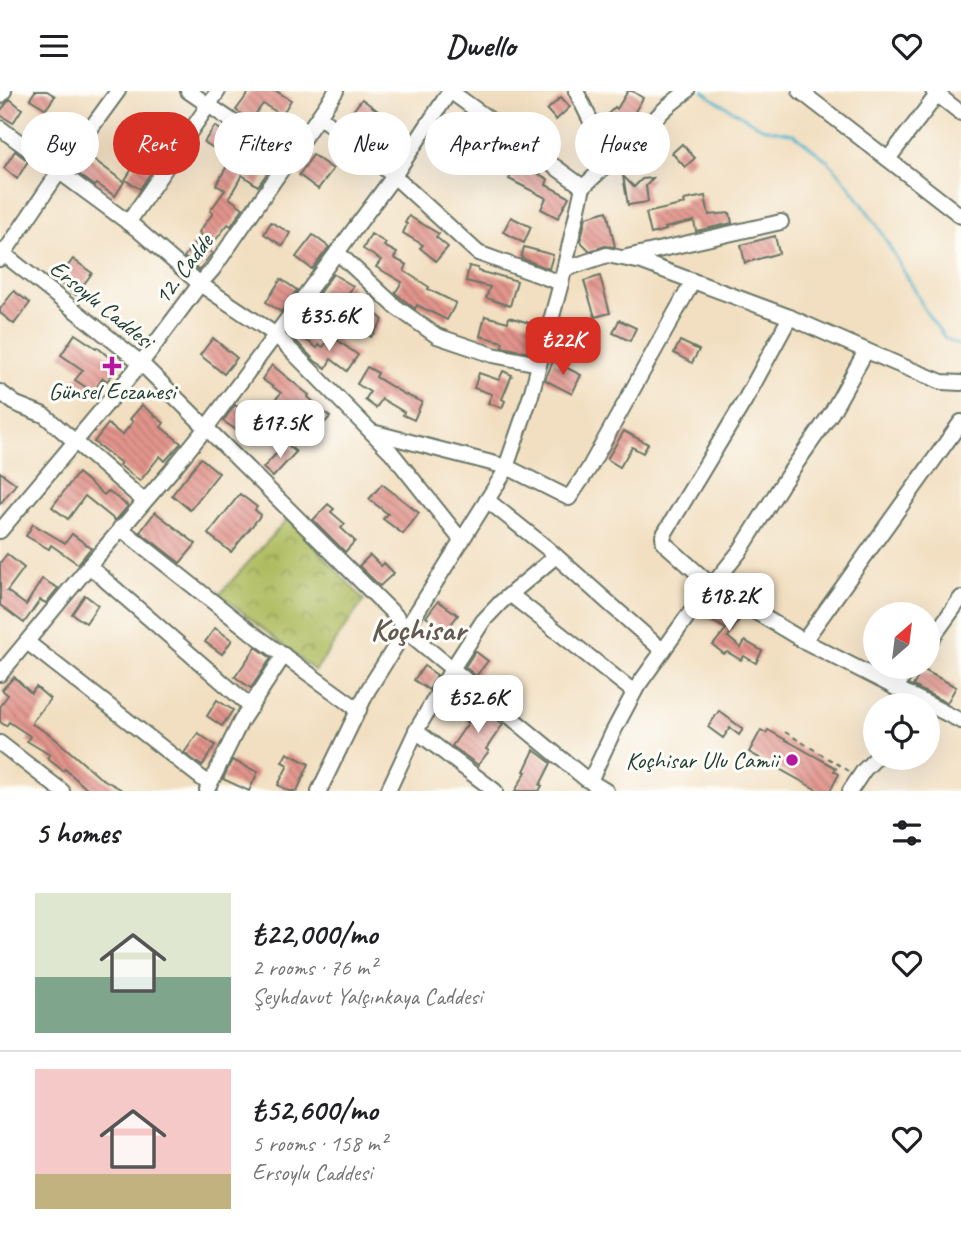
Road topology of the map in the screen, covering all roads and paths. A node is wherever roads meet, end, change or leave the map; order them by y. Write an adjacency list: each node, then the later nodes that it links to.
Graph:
1 (4, 91): 11 (street)
2 (118, 91): 18 (street)
3 (188, 91): 12 (street)
4 (218, 91): 12 (street)
5 (336, 91): 17 (street, 12. Cadde)
6 (450, 91): 27 (street); 28 (street)
7 (576, 91): 14 (street)
8 (687, 91): 15 (street)
9 (800, 91): 22 (street)
10 (937, 92): 16 (street); 22 (street)
11 (0, 96)
12 (208, 105): 13 (street); 31 (street)
13 (218, 112)
14 (586, 112)
15 (662, 112)
16 (961, 113)
17 (319, 116): 19 (street, 12. Cadde); 27 (street)
18 (99, 117)
19 (314, 123)
20 (0, 128): 21 (street)
21 (21, 144)
22 (887, 159): 29 (street)
23 (57, 175): 33 (street)
24 (63, 175): 31 (street)
25 (279, 175): 37 (street, 12. Cadde)
26 (596, 175): 28 (street)
27 (394, 176): 32 (street); 35 (street)
28 (583, 187): 35 (street)
29 (961, 216)
30 (781, 222): 34 (street)
31 (128, 223): 37 (street)
32 (337, 252): 39 (street); 42 (street)
33 (1, 254): 41 (street, Ersoylu Caddesi)
34 (622, 258): 35 (street); 36 (street)
35 (563, 276): 42 (street)
36 (693, 281): 38 (street); 49 (street)
37 (200, 284): 39 (street); 41 (street, 12. Cadde)
38 (790, 317): 40 (street); 57 (street)
39 (275, 335): 46 (street); 47 (street)
40 (866, 351): 43 (street); 57 (street)
41 (141, 363): 46 (street, Ersoylu Caddesi); 48 (street, 12. Cadde)
42 (539, 365): 49 (street)
43 (961, 383)
44 (0, 392): 48 (street)
45 (961, 422): 62 (street)
46 (206, 428): 51 (street); 61 (street, Ersoylu Caddesi)
47 (371, 432): 49 (street); 54 (street)
48 (74, 441): 51 (street); 53 (street, 12. Cadde)
49 (507, 467): 50 (street)
50 (487, 500): 54 (street); 55 (street)
51 (145, 502): 52 (street)
52 (120, 529): 56 (street); 65 (street)
53 (0, 531)
54 (461, 541): 61 (street)
55 (556, 557): 58 (street); 64 (street)
56 (89, 566): 63 (street); 72 (street)
57 (712, 586): 62 (street); 64 (street)
58 (511, 595): 66 (street); 70 (street)
59 (961, 598): 60 (street)
60 (940, 627)
61 (405, 630): 66 (street, Ersoylu Caddesi); 73 (street)
62 (804, 641): 69 (street)
63 (27, 642): 67 (street); 82 (street)
64 (663, 651): 70 (street)
65 (284, 655): 72 (street); 73 (street)
66 (452, 669): 76 (street); 81 (street, Ersoylu Caddesi)
67 (0, 674)
68 (902, 679): 69 (street)
69 (895, 688): 71 (street)
70 (634, 692): 81 (street)
71 (904, 693)
72 (251, 707): 82 (street)
73 (359, 710): 84 (street)
74 (940, 712): 75 (street)
75 (961, 722)
76 (416, 731): 85 (street); 86 (street)
77 (785, 732): 80 (path)
78 (0, 743): 83 (street)
79 (865, 770): 80 (street)
80 (859, 777): 88 (street)
81 (590, 781): 87 (street, Ersoylu Caddesi)
82 (208, 788)
83 (62, 791)
84 (319, 791)
85 (388, 791)
86 (495, 791)
87 (606, 791)
88 (850, 791)

